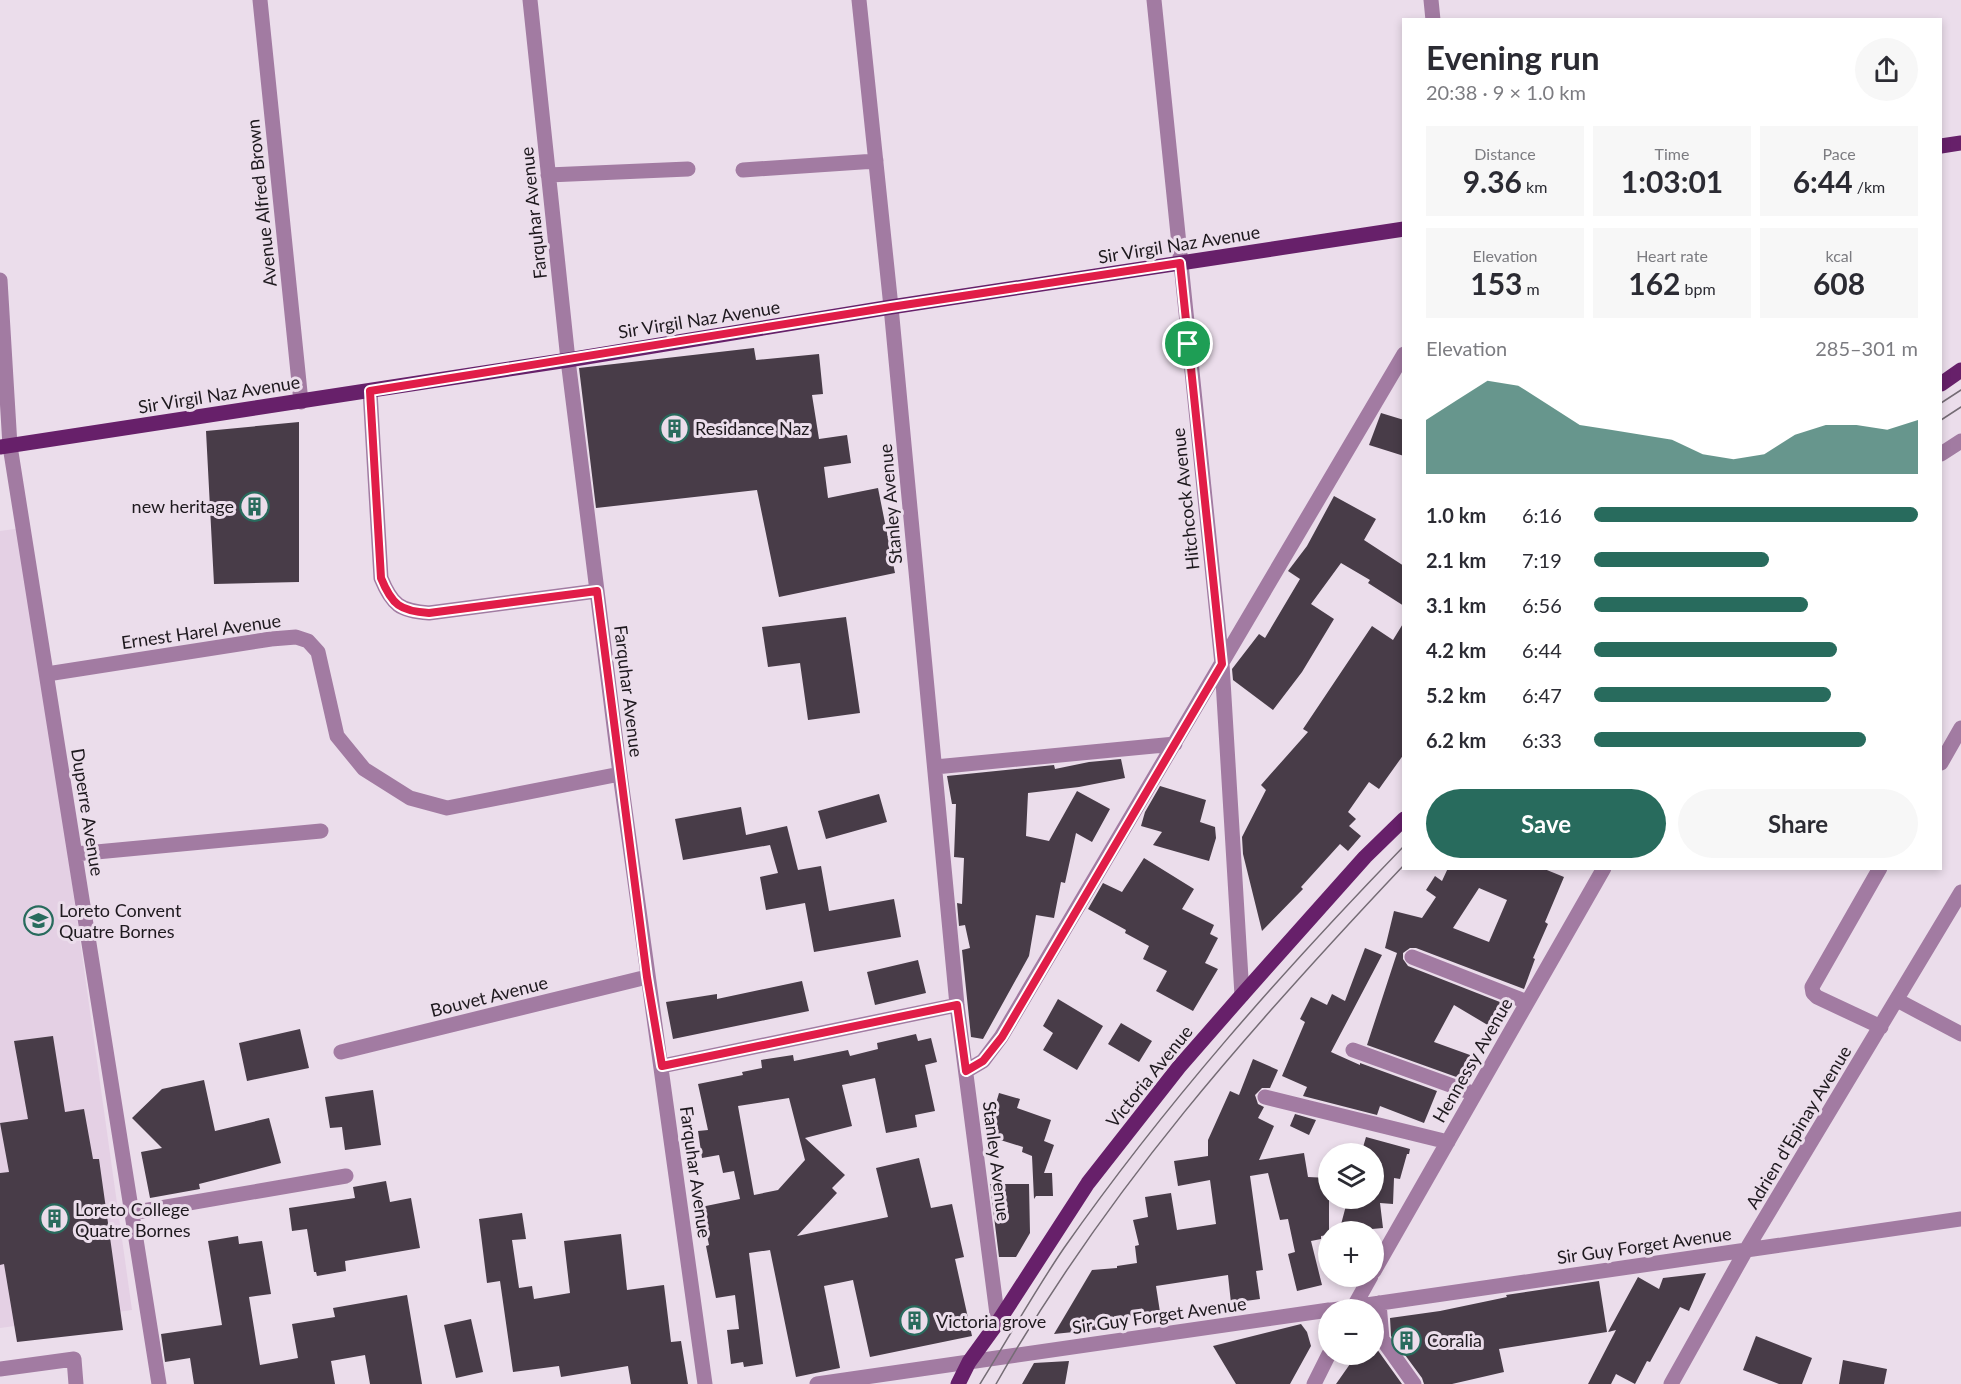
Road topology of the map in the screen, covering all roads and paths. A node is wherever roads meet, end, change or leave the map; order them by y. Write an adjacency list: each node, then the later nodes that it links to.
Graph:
1 (260, 0): 22 (street, Avenue Alfred Brown)
2 (530, 0): 12 (street, Farquhar Avenue)
3 (859, 0): 9 (street, Stanley Avenue)
4 (1154, 0): 14 (street, Hitchcock Avenue)
5 (1431, 0): 6 (street)
6 (1433, 18)
7 (1961, 143): 8 (main road)
8 (1942, 146)
9 (876, 161): 11 (street); 16 (street, Stanley Avenue)
10 (688, 169): 12 (street)
11 (743, 170)
12 (548, 175): 18 (street, Farquhar Avenue)
13 (1402, 229): 14 (main road, Sir Virgil Naz Avenue)
14 (1180, 263): 16 (main road, Sir Virgil Naz Avenue); 27 (street, Hitchcock Avenue)
15 (0, 280): 24 (street, Duperre Avenue)
16 (891, 307): 18 (main road, Sir Virgil Naz Avenue); 32 (street, Stanley Avenue)
17 (1402, 357): 27 (street)
18 (568, 360): 21 (main road, Sir Virgil Naz Avenue); 26 (street, Farquhar Avenue)
19 (1961, 370): 20 (main road)
20 (1942, 383)
21 (370, 391): 22 (main road, Sir Virgil Naz Avenue); 26 (street)
22 (302, 402): 24 (main road, Sir Virgil Naz Avenue)
23 (1961, 441): 25 (street)
24 (5, 447): 28 (street, Duperre Avenue)
25 (1942, 453)
26 (597, 591): 33 (street, Farquhar Avenue)
27 (1222, 664): 30 (street); 43 (street, Hitchcock Avenue)
28 (47, 674): 33 (street, Ernest Harel Avenue); 36 (street, Duperre Avenue)
29 (1961, 728): 31 (street)
30 (1175, 744): 32 (street); 52 (street)
31 (1942, 761)
32 (934, 767): 46 (street, Stanley Avenue)
33 (620, 774): 42 (street, Farquhar Avenue)
34 (1402, 821): 43 (main road, Victoria Avenue)
35 (321, 831): 36 (street)
36 (75, 854): 57 (street, Duperre Avenue)
37 (1603, 870): 45 (street, Hennessy Avenue)
38 (1879, 870): 47 (street)
39 (1961, 892): 40 (street, Adrien d'Epinay Avenue)
40 (1956, 913): 44 (street, Adrien d'Epinay Avenue)
41 (1412, 957): 45 (street)
42 (647, 977): 50 (street, Bouvet Avenue); 51 (street, Farquhar Avenue)
43 (1242, 995): 63 (main road, Victoria Avenue)
44 (1897, 1000): 47 (street, Adrien d'Epinay Avenue); 48 (street)
45 (1527, 1002): 53 (street, Hennessy Avenue)
46 (957, 1005): 51 (street); 52 (street, Stanley Avenue)
47 (1881, 1027): 59 (street, Adrien d'Epinay Avenue)
48 (1961, 1034)
49 (1353, 1050): 53 (street)
50 (341, 1052)
51 (662, 1066): 70 (street, Farquhar Avenue)
52 (966, 1071): 63 (street, Stanley Avenue)
53 (1475, 1094): 55 (street, Hennessy Avenue)
54 (1264, 1097): 55 (street)
55 (1448, 1142): 60 (street, Hennessy Avenue)
56 (346, 1176): 57 (street)
57 (131, 1213): 69 (street, Duperre Avenue)
58 (1961, 1218): 59 (street, Sir Guy Forget Avenue)
59 (1746, 1250): 61 (street, Sir Guy Forget Avenue); 75 (street, Adrien d'Epinay Avenue)
60 (1384, 1254)
61 (1384, 1302)
62 (1318, 1312): 65 (street, Sir Guy Forget Avenue)
63 (998, 1322): 65 (main road, Victoria Avenue)
64 (1384, 1342): 74 (street)
65 (969, 1362): 71 (street, Sir Guy Forget Avenue); 72 (main road, Victoria Avenue)
66 (1324, 1365): 73 (street)
67 (0, 1369): 68 (street)
68 (76, 1384)
69 (159, 1384)
70 (705, 1384)
71 (817, 1384)
72 (958, 1384)
73 (1314, 1384)
74 (1414, 1384)
75 (1671, 1384)

